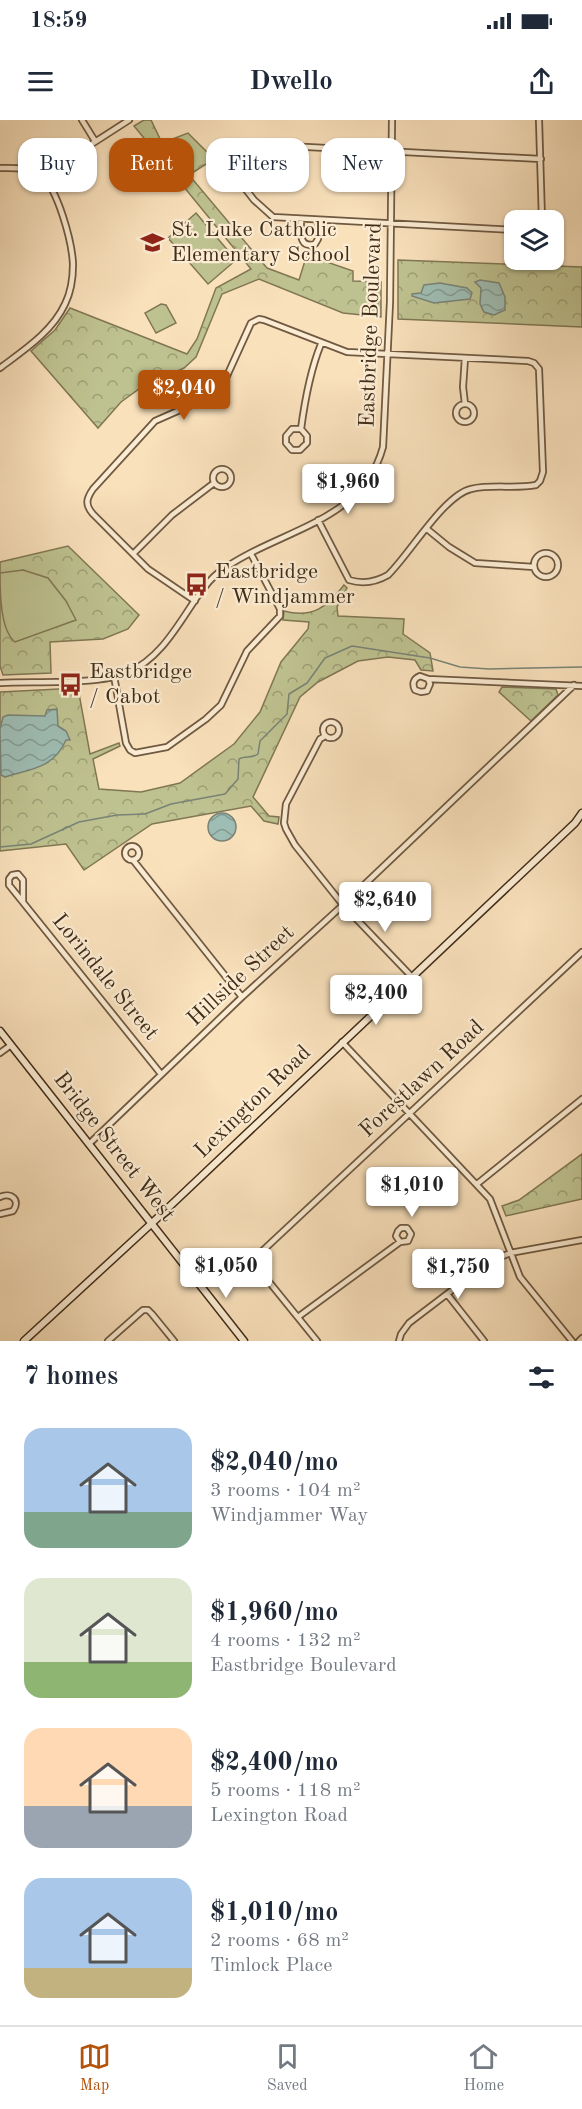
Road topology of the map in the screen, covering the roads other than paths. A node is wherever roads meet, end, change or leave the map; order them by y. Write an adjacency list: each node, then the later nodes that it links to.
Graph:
1 (82, 120): 5 (street)
2 (129, 120): 7 (street)
3 (392, 120): 6 (street, Eastbridge Boulevard)
4 (539, 120): 10 (street)
5 (93, 138)
6 (392, 138)
7 (97, 140)
8 (321, 148): 16 (street)
9 (405, 152): 10 (street)
10 (541, 159): 15 (street)
11 (0, 168): 12 (street)
12 (18, 168)
13 (55, 192): 23 (street)
14 (392, 192): 18 (street, Eastbridge Boulevard)
15 (542, 210)
16 (301, 219): 17 (street); 17 (street)
17 (319, 220): 18 (street)
18 (392, 223): 19 (street); 21 (street, Eastbridge Boulevard)
19 (504, 229)
20 (321, 344): 21 (street); 25 (street); 29 (street)
21 (388, 355): 22 (street); 27 (street, Eastbridge Boulevard)
22 (465, 358): 24 (street); 28 (street)
23 (0, 368)
24 (465, 404): 24 (street)
25 (301, 429): 25 (street)
26 (214, 483): 26 (street); 29 (street)
27 (318, 520): 28 (street); 30 (street, Eastbridge Boulevard)
28 (427, 529): 31 (street)
29 (133, 554): 32 (street)
30 (251, 554): 32 (street, Eastbridge Boulevard); 33 (street)
31 (534, 567): 31 (street)
32 (195, 601): 33 (street, Eastbridge Boulevard)
33 (114, 676): 35 (street, Eastbridge Boulevard)
34 (428, 679): 36 (street)
35 (0, 683)
36 (574, 686): 37 (street); 42 (street, Hillside Street)
37 (582, 686)
38 (325, 736): 42 (street)
39 (582, 813): 44 (street, Lexington Road)
40 (133, 860): 45 (street)
41 (23, 901): 41 (street, Lorindale Street); 50 (street, Lorindale Street)
42 (343, 905): 44 (street); 45 (street, Hillside Street)
43 (582, 952): 52 (street, Forestlawn Road)
44 (411, 977): 47 (street, Lexington Road)
45 (242, 997): 50 (street, Hillside Street)
46 (0, 1031): 48 (street, Bridge Street West)
47 (342, 1042): 52 (street); 57 (street, Lexington Road)
48 (11, 1044): 49 (street); 53 (street, Bridge Street West)
49 (0, 1053)
50 (161, 1074): 53 (street, Hillside Street)
51 (582, 1099): 54 (street)
52 (409, 1114): 54 (street); 62 (street, Forestlawn Road)
53 (89, 1144): 57 (street, Bridge Street West)
54 (477, 1184): 60 (street)
55 (0, 1197): 56 (street)
56 (0, 1214)
57 (151, 1224): 63 (street, Lexington Road); 66 (street, Bridge Street West)
58 (582, 1239): 60 (street)
59 (400, 1242): 62 (street)
60 (510, 1253): 61 (street); 70 (street)
61 (447, 1294): 68 (street); 69 (street)
62 (298, 1317): 67 (street, Forestlawn Road)
63 (24, 1341)
64 (108, 1341): 65 (street)
65 (174, 1341)
66 (244, 1341)
67 (317, 1341)
68 (399, 1341)
69 (484, 1341)
70 (572, 1341)

